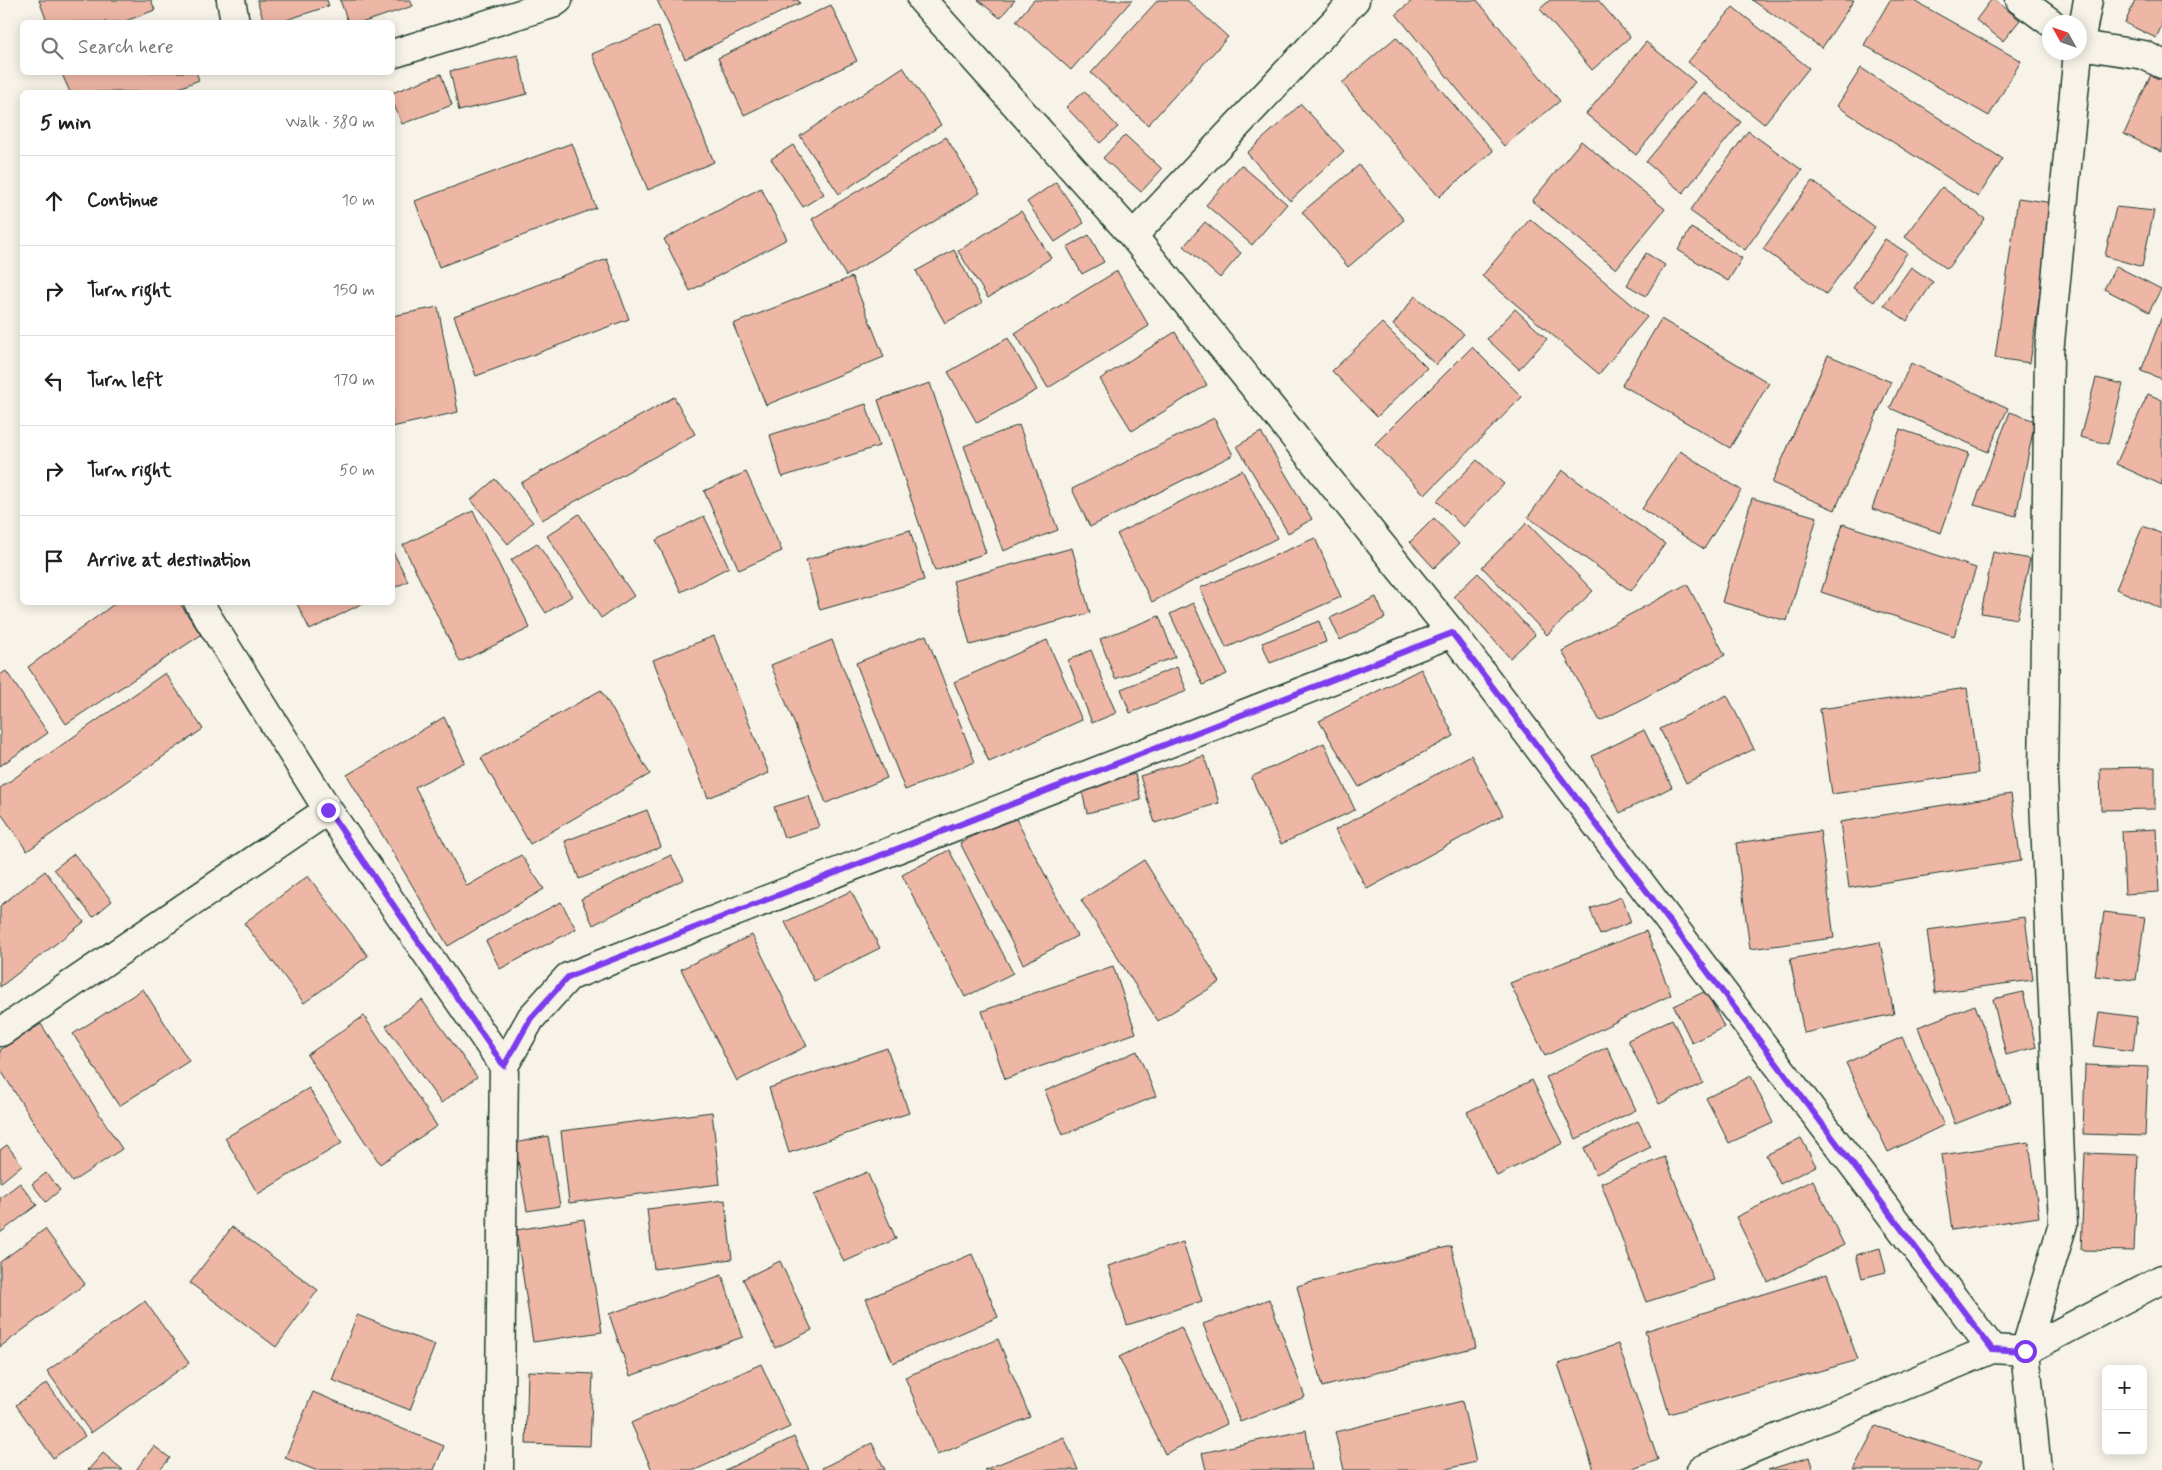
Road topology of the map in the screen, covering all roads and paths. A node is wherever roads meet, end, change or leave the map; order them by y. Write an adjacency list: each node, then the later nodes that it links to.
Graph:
1 (231, 0): 9 (street)
2 (558, 0): 11 (street)
3 (922, 0): 14 (street)
4 (1355, 0): 14 (street)
5 (2020, 0): 8 (street)
6 (2088, 0): 7 (street)
7 (2085, 15)
8 (2042, 16)
9 (235, 20)
10 (2087, 44): 13 (street)
11 (395, 53)
12 (2077, 60): 22 (street)
13 (2162, 64)
14 (1133, 236): 16 (street)
15 (200, 605): 17 (street)
16 (1452, 633): 19 (street); 21 (street)
17 (328, 810): 18 (street); 19 (street)
18 (1, 1032)
19 (504, 1066): 23 (street)
20 (2162, 1279): 22 (street)
21 (1992, 1349): 22 (street); 24 (street)
22 (2025, 1351): 25 (street)
23 (499, 1470)
24 (1701, 1470)
25 (2037, 1470)

